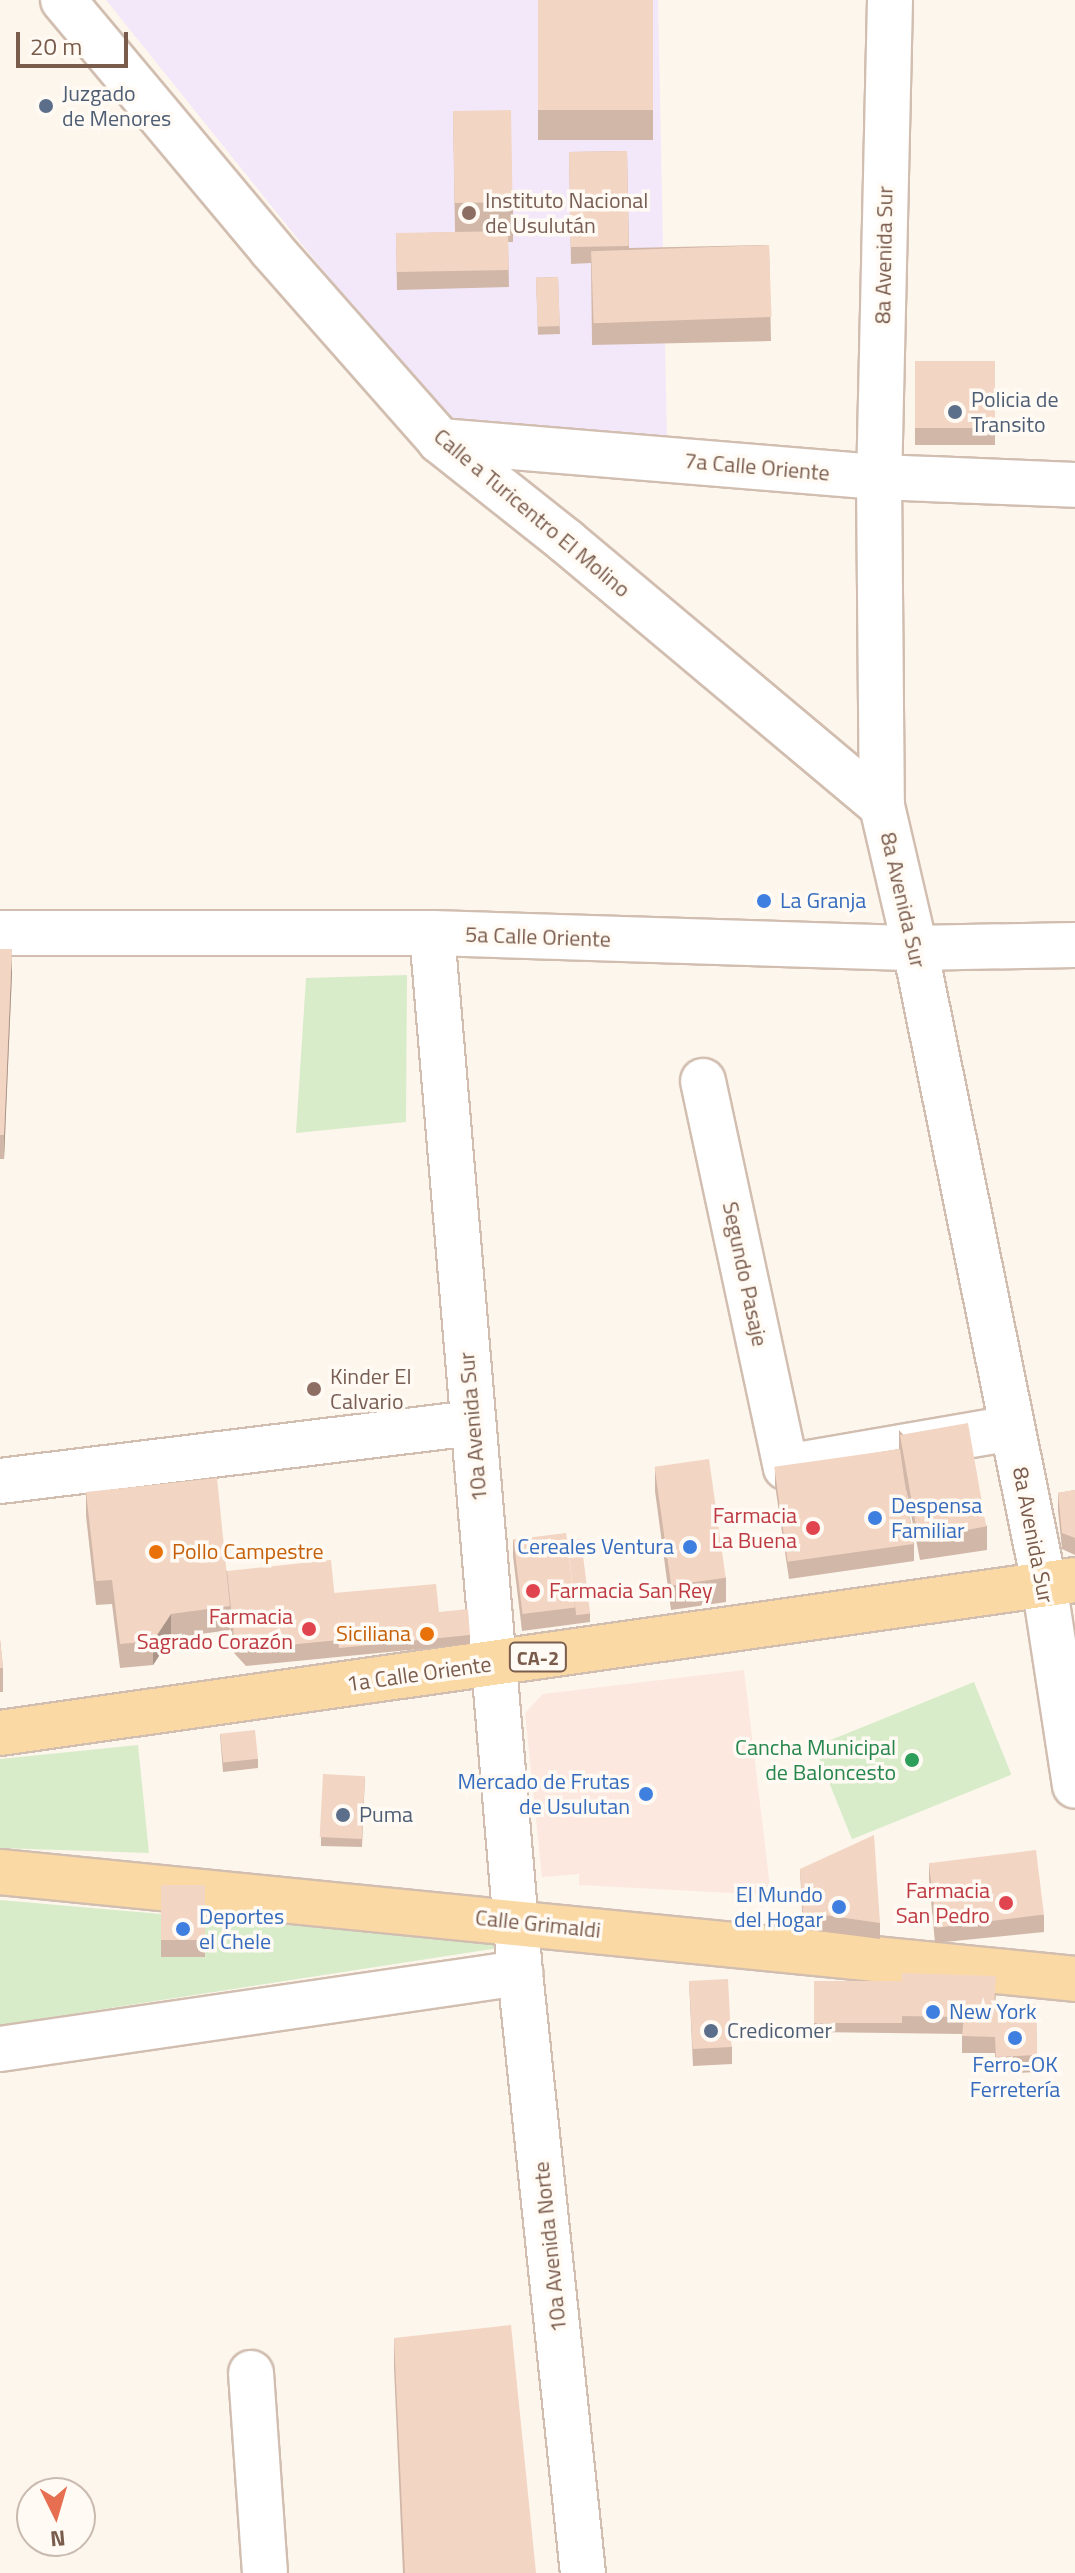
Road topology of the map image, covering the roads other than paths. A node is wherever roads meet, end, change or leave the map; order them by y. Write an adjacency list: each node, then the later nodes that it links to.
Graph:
1 (63, 0): 3 (street, Calle a Turicentro El Molino)
2 (890, 0): 4 (street, 8a Avenida Sur)
3 (440, 441): 4 (street, 7a Calle Oriente); 6 (street, Calle a Turicentro El Molino)
4 (879, 477): 5 (street, 7a Calle Oriente); 6 (street, 8a Avenida Sur)
5 (1075, 485)
6 (882, 806): 10 (street, 8a Avenida Sur)
7 (0, 933): 8 (street, 5a Calle Oriente)
8 (432, 933): 10 (street, 5a Calle Oriente); 12 (street, 10a Avenida Sur)
9 (1075, 945): 10 (street, 5a Calle Oriente)
10 (915, 948): 13 (street, 8a Avenida Sur)
11 (703, 1081): 13 (street, Segundo Pasaje)
12 (472, 1423): 14 (street); 16 (street, 10a Avenida Sur)
13 (1012, 1428): 15 (street, 8a Avenida Sur)
14 (0, 1481)
15 (1059, 1582): 16 (main road, 1a Calle Oriente / CA-2); 18 (street, 8a Avenida Sur)
16 (496, 1663): 17 (main road, 1a Calle Oriente / CA-2); 20 (street, 10a Avenida Sur)
17 (0, 1733)
18 (1075, 1786)
19 (0, 1872): 20 (main road, Calle Grimaldi)
20 (517, 1921): 21 (street, 10a Avenida Norte); 22 (main road, Calle Grimaldi)
21 (520, 1973): 23 (street); 26 (street, 10a Avenida Norte)
22 (1075, 1979)
23 (0, 2049)
24 (251, 2373): 25 (street)
25 (265, 2573)
26 (583, 2573)

